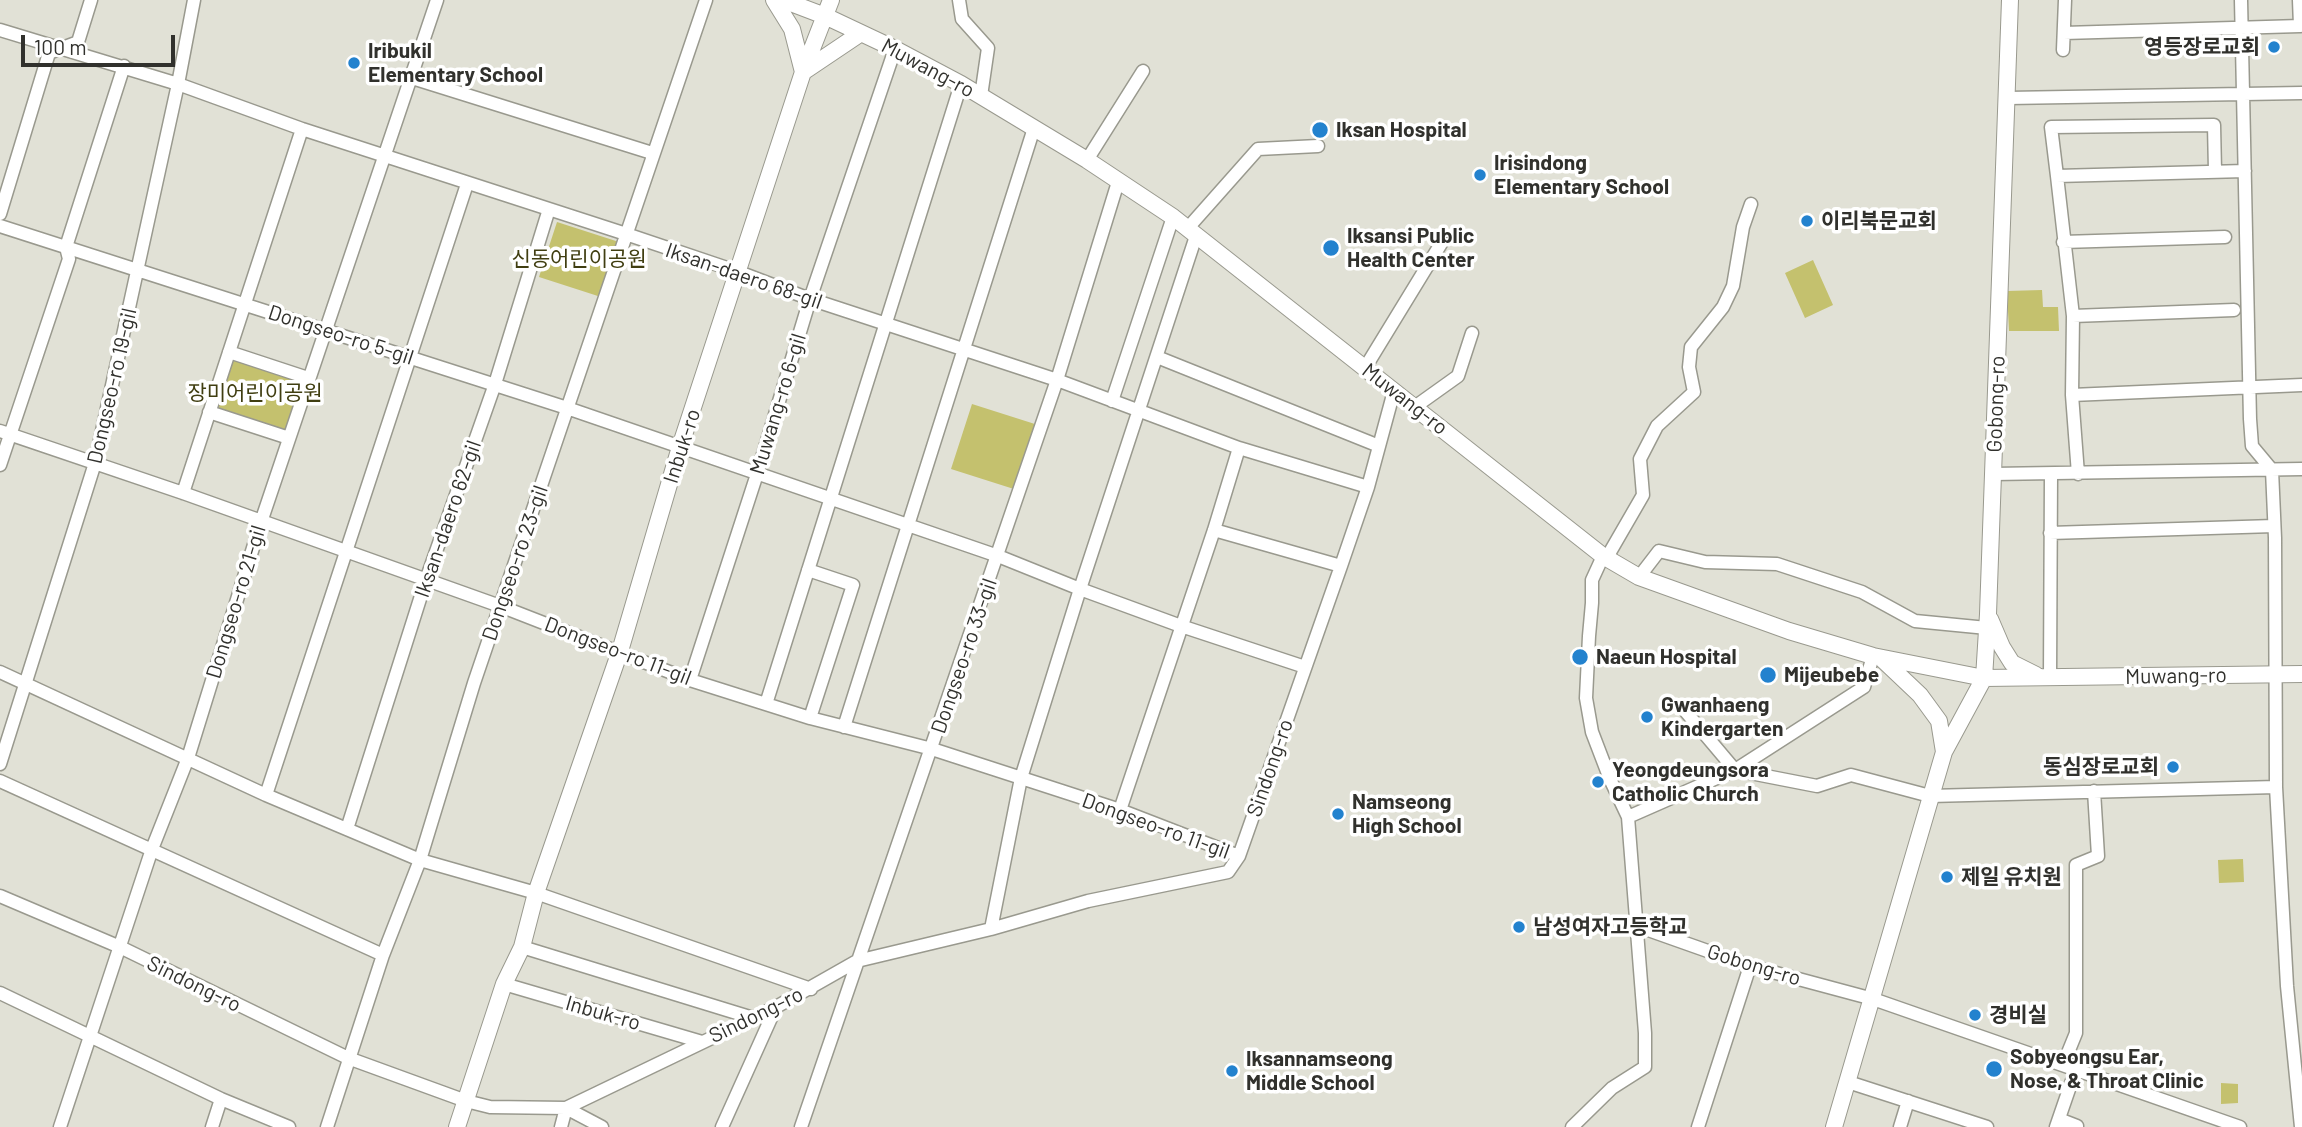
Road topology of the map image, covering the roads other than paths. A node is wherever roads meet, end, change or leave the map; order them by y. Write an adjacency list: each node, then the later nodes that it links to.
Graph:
1 (91, 0): 17 (street)
2 (194, 0): 24 (street, Dongseo-ro 19-gil)
3 (437, 0): 23 (street, Dongseo-ro 21-gil)
4 (705, 0): 33 (street, Dongseo-ro 23-gil)
5 (774, 0): 22 (street)
6 (783, 0): 12 (street, Muwang-ro)
7 (959, 0): 28 (street)
8 (2010, 0): 29 (street, Gobong-ro)
9 (2065, 0): 16 (street)
10 (2241, 0): 13 (street)
11 (2299, 0): 13 (street)
12 (828, 8): 15 (street, Muwang-ro); 22 (street, Inbuk-ro)
13 (2241, 27): 16 (street); 27 (street)
14 (0, 30): 17 (street, Iksan-daero 68-gil)
15 (861, 33): 18 (street, Muwang-ro); 22 (street)
16 (2064, 33): 19 (street)
17 (61, 48): 20 (street, Iksan-daero 68-gil); 43 (street)
18 (895, 49): 25 (street, Muwang-ro); 54 (street, Muwang-ro 6-gil)
19 (2063, 50)
20 (124, 66): 24 (street, Iksan-daero 68-gil); 51 (street)
21 (1143, 71): 35 (street)
22 (803, 72): 53 (street, Inbuk-ro)
23 (409, 77): 33 (street); 34 (street, Dongseo-ro 21-gil)
24 (178, 84): 31 (street, Iksan-daero 68-gil); 52 (street, Dongseo-ro 19-gil)
25 (961, 84): 28 (street, Muwang-ro); 58 (street)
26 (2302, 93): 27 (street)
27 (2243, 95): 29 (street); 36 (street)
28 (981, 96): 30 (street, Muwang-ro)
29 (2008, 98): 88 (street, Gobong-ro)
30 (1034, 128): 35 (street, Muwang-ro); 61 (street)
31 (302, 130): 34 (street, Iksan-daero 68-gil); 55 (street)
32 (1318, 146): 46 (street)
33 (652, 153): 47 (street, Dongseo-ro 23-gil)
34 (383, 156): 40 (street, Iksan-daero 68-gil); 59 (street, Dongseo-ro 21-gil)
35 (1087, 160): 39 (street, Muwang-ro)
36 (2245, 171): 37 (street); 70 (street)
37 (2215, 172): 38 (street); 38 (street)
38 (2057, 176): 50 (street)
39 (1118, 182): 44 (street, Muwang-ro); 67 (street, Dongseo-ro 33-gil)
40 (467, 184): 42 (street, Iksan-daero 68-gil); 63 (street)
41 (1751, 204): 101 (street)
42 (549, 209): 47 (street, Iksan-daero 68-gil); 68 (street, Iksan-daero 62-gil)
43 (0, 214)
44 (1173, 217): 46 (street, Muwang-ro); 73 (street)
45 (0, 226): 51 (street, Dongseo-ro 5-gil)
46 (1191, 232): 64 (street); 65 (street, Muwang-ro)
47 (626, 234): 53 (street, Iksan-daero 68-gil); 75 (street, Dongseo-ro 23-gil)
48 (2225, 237): 50 (street)
49 (1442, 242): 65 (street)
50 (2063, 242): 57 (street)
51 (66, 247): 52 (street, Dongseo-ro 5-gil); 78 (street)
52 (137, 270): 55 (street, Dongseo-ro 5-gil); 83 (street, Dongseo-ro 19-gil)
53 (739, 272): 54 (street, Iksan-daero 68-gil); 81 (street, Inbuk-ro)
54 (810, 299): 58 (street, Iksan-daero 68-gil); 87 (street, Muwang-ro 6-gil)
55 (245, 305): 59 (street, Dongseo-ro 5-gil); 62 (street)
56 (2234, 310): 57 (street)
57 (2073, 316): 72 (street)
58 (885, 324): 61 (street, Iksan-daero 68-gil); 93 (street)
59 (325, 329): 63 (street, Dongseo-ro 5-gil); 66 (street, Dongseo-ro 21-gil)
60 (1472, 333): 74 (street)
61 (963, 351): 67 (street, Iksan-daero 68-gil); 95 (street)
62 (229, 352): 66 (street); 77 (street)
63 (411, 357): 68 (street, Dongseo-ro 5-gil); 99 (street)
64 (1157, 357): 76 (street); 80 (street)
65 (1365, 368): 71 (street, Muwang-ro)
66 (308, 378): 79 (street, Dongseo-ro 21-gil)
67 (1057, 380): 73 (street, Iksan-daero 68-gil); 100 (street, Dongseo-ro 33-gil)
68 (495, 384): 75 (street, Dongseo-ro 5-gil); 105 (street, Iksan-daero 62-gil)
69 (2302, 385): 70 (street)
70 (2250, 387): 72 (street); 86 (street)
71 (1394, 391): 74 (street, Muwang-ro); 80 (street, Sindong-ro)
72 (2072, 395): 90 (street)
73 (1112, 401): 76 (street, Iksan-daero 68-gil)
74 (1416, 407): 101 (street, Muwang-ro)
75 (567, 408): 81 (street, Dongseo-ro 5-gil); 107 (street, Dongseo-ro 23-gil)
76 (1139, 410): 82 (street, Iksan-daero 68-gil); 106 (street)
77 (209, 412): 79 (street); 92 (street)
78 (5, 433): 83 (street, Dongseo-ro 11-gil); 84 (street)
79 (289, 438): 94 (street, Dongseo-ro 21-gil)
80 (1379, 446): 91 (street, Sindong-ro)
81 (680, 447): 87 (street, Dongseo-ro 5-gil); 110 (street, Inbuk-ro)
82 (1239, 448): 91 (street, Iksan-daero 68-gil); 97 (street)
83 (95, 463): 92 (street, Dongseo-ro 11-gil); 119 (street, Dongseo-ro 19-gil)
84 (0, 465)
85 (2302, 469): 86 (street)
86 (2272, 470): 90 (street); 96 (street)
87 (757, 474): 93 (street, Dongseo-ro 5-gil); 118 (street, Muwang-ro 6-gil)
88 (1993, 474): 89 (street); 108 (street, Gobong-ro)
89 (2051, 474): 90 (street); 98 (street)
90 (2078, 474)
91 (1367, 487): 102 (street, Sindong-ro)
92 (183, 493): 94 (street, Dongseo-ro 11-gil)
93 (830, 500): 95 (street, Dongseo-ro 5-gil); 103 (street)
94 (261, 522): 99 (street, Dongseo-ro 11-gil); 126 (street, Dongseo-ro 21-gil)
95 (907, 526): 100 (street, Dongseo-ro 5-gil); 123 (street)
96 (2274, 526): 98 (street); 114 (street)
97 (1214, 530): 102 (street); 109 (street)
98 (2050, 533): 116 (street)
99 (345, 551): 105 (street, Dongseo-ro 11-gil); 133 (street)
100 (998, 556): 106 (street, Dongseo-ro 5-gil); 124 (street, Dongseo-ro 33-gil)
101 (1605, 558): 104 (street, Muwang-ro); 136 (street)
102 (1341, 566): 112 (street, Sindong-ro)
103 (808, 570): 120 (street); 122 (street)
104 (1639, 577): 108 (street); 111 (street, Muwang-ro)
105 (426, 580): 107 (street, Dongseo-ro 11-gil); 137 (street, Iksan-daero 62-gil)
106 (1080, 589): 109 (street, Dongseo-ro 5-gil); 129 (street)
107 (500, 606): 110 (street, Dongseo-ro 11-gil); 140 (street, Dongseo-ro 23-gil)
108 (1988, 621): 116 (street); 117 (street, Gobong-ro)
109 (1181, 626): 112 (street, Dongseo-ro 5-gil); 135 (street)
110 (620, 651): 118 (street, Dongseo-ro 11-gil); 141 (street, Inbuk-ro)
111 (1877, 657): 117 (street, Muwang-ro); 125 (street); 128 (street)
112 (1305, 667): 139 (street, Sindong-ro)
113 (0, 672): 119 (street)
114 (2276, 674): 115 (street, Muwang-ro); 116 (street, Muwang-ro); 131 (street)
115 (2302, 674)
116 (2044, 677): 117 (street, Muwang-ro)
117 (1984, 678): 125 (street, Gobong-ro)
118 (690, 680): 120 (street, Dongseo-ro 11-gil)
119 (25, 683): 126 (street); 127 (street, Dongseo-ro 19-gil)
120 (765, 704): 122 (street, Dongseo-ro 11-gil)
121 (1686, 712): 128 (street)
122 (810, 718): 123 (street, Dongseo-ro 11-gil)
123 (844, 727): 124 (street, Dongseo-ro 11-gil)
124 (932, 749): 129 (street, Dongseo-ro 11-gil); 148 (street, Dongseo-ro 33-gil)
125 (1944, 752): 134 (street, Gobong-ro)
126 (188, 758): 133 (street); 138 (street, Dongseo-ro 21-gil)
127 (0, 764)
128 (1735, 770): 134 (street); 136 (street)
129 (1021, 778): 135 (street, Dongseo-ro 11-gil); 144 (street)
130 (0, 781): 138 (street)
131 (2276, 788): 132 (street); 182 (street)
132 (2094, 791): 134 (street); 159 (street)
133 (266, 794): 137 (street)
134 (1930, 796): 153 (street, Gobong-ro)
135 (1120, 810): 139 (street, Dongseo-ro 11-gil)
136 (1628, 817): 143 (street)
137 (347, 829): 140 (street)
138 (152, 849): 145 (street, Dongseo-ro 21-gil); 147 (street)
139 (1240, 856): 144 (street, Sindong-ro)
140 (420, 860): 141 (street); 147 (street, Dongseo-ro 23-gil)
141 (536, 893): 146 (street, Inbuk-ro); 151 (street)
142 (0, 896): 145 (street, Sindong-ro)
143 (1637, 926): 149 (street, Gobong-ro); 177 (street)
144 (991, 929): 148 (street, Sindong-ro)
145 (120, 947): 156 (street, Dongseo-ro 21-gil); 158 (street, Sindong-ro)
146 (522, 947): 150 (street, Inbuk-ro); 155 (street, Inbuk-ro)
147 (383, 955): 158 (street, Dongseo-ro 23-gil)
148 (857, 961): 151 (street, Sindong-ro); 176 (street, Dongseo-ro 33-gil)
149 (1749, 966): 153 (street, Gobong-ro); 178 (street)
150 (504, 984): 157 (street, Inbuk-ro); 162 (street, Inbuk-ro)
151 (811, 989): 154 (street, Sindong-ro)
152 (0, 993): 156 (street)
153 (1873, 999): 159 (street); 160 (street, Gobong-ro)
154 (776, 1007): 155 (street, Sindong-ro); 175 (street)
155 (753, 1018): 157 (street, Sindong-ro)
156 (91, 1035): 161 (street); 168 (street, Dongseo-ro 21-gil)
157 (702, 1042): 164 (street, Sindong-ro)
158 (348, 1058): 162 (street, Sindong-ro); 171 (street, Dongseo-ro 23-gil)
159 (2065, 1065): 165 (street); 181 (street)
160 (1848, 1083): 163 (street); 179 (street, Gobong-ro)
161 (221, 1099): 169 (street); 170 (street)
162 (466, 1101): 164 (street, Sindong-ro); 172 (street, Inbuk-ro)
163 (1908, 1101): 166 (street); 180 (street)
164 (566, 1108): 173 (street); 174 (street)
165 (2057, 1123): 167 (street)
166 (1980, 1126)
167 (2077, 1126)
168 (60, 1127)
169 (212, 1127)
170 (289, 1127)
171 (327, 1127)
172 (457, 1127)
173 (561, 1127)
174 (602, 1127)
175 (722, 1127)
176 (801, 1127)
177 (1572, 1127)
178 (1698, 1127)
179 (1834, 1127)
180 (1900, 1127)
181 (2240, 1127)
182 (2301, 1127)

